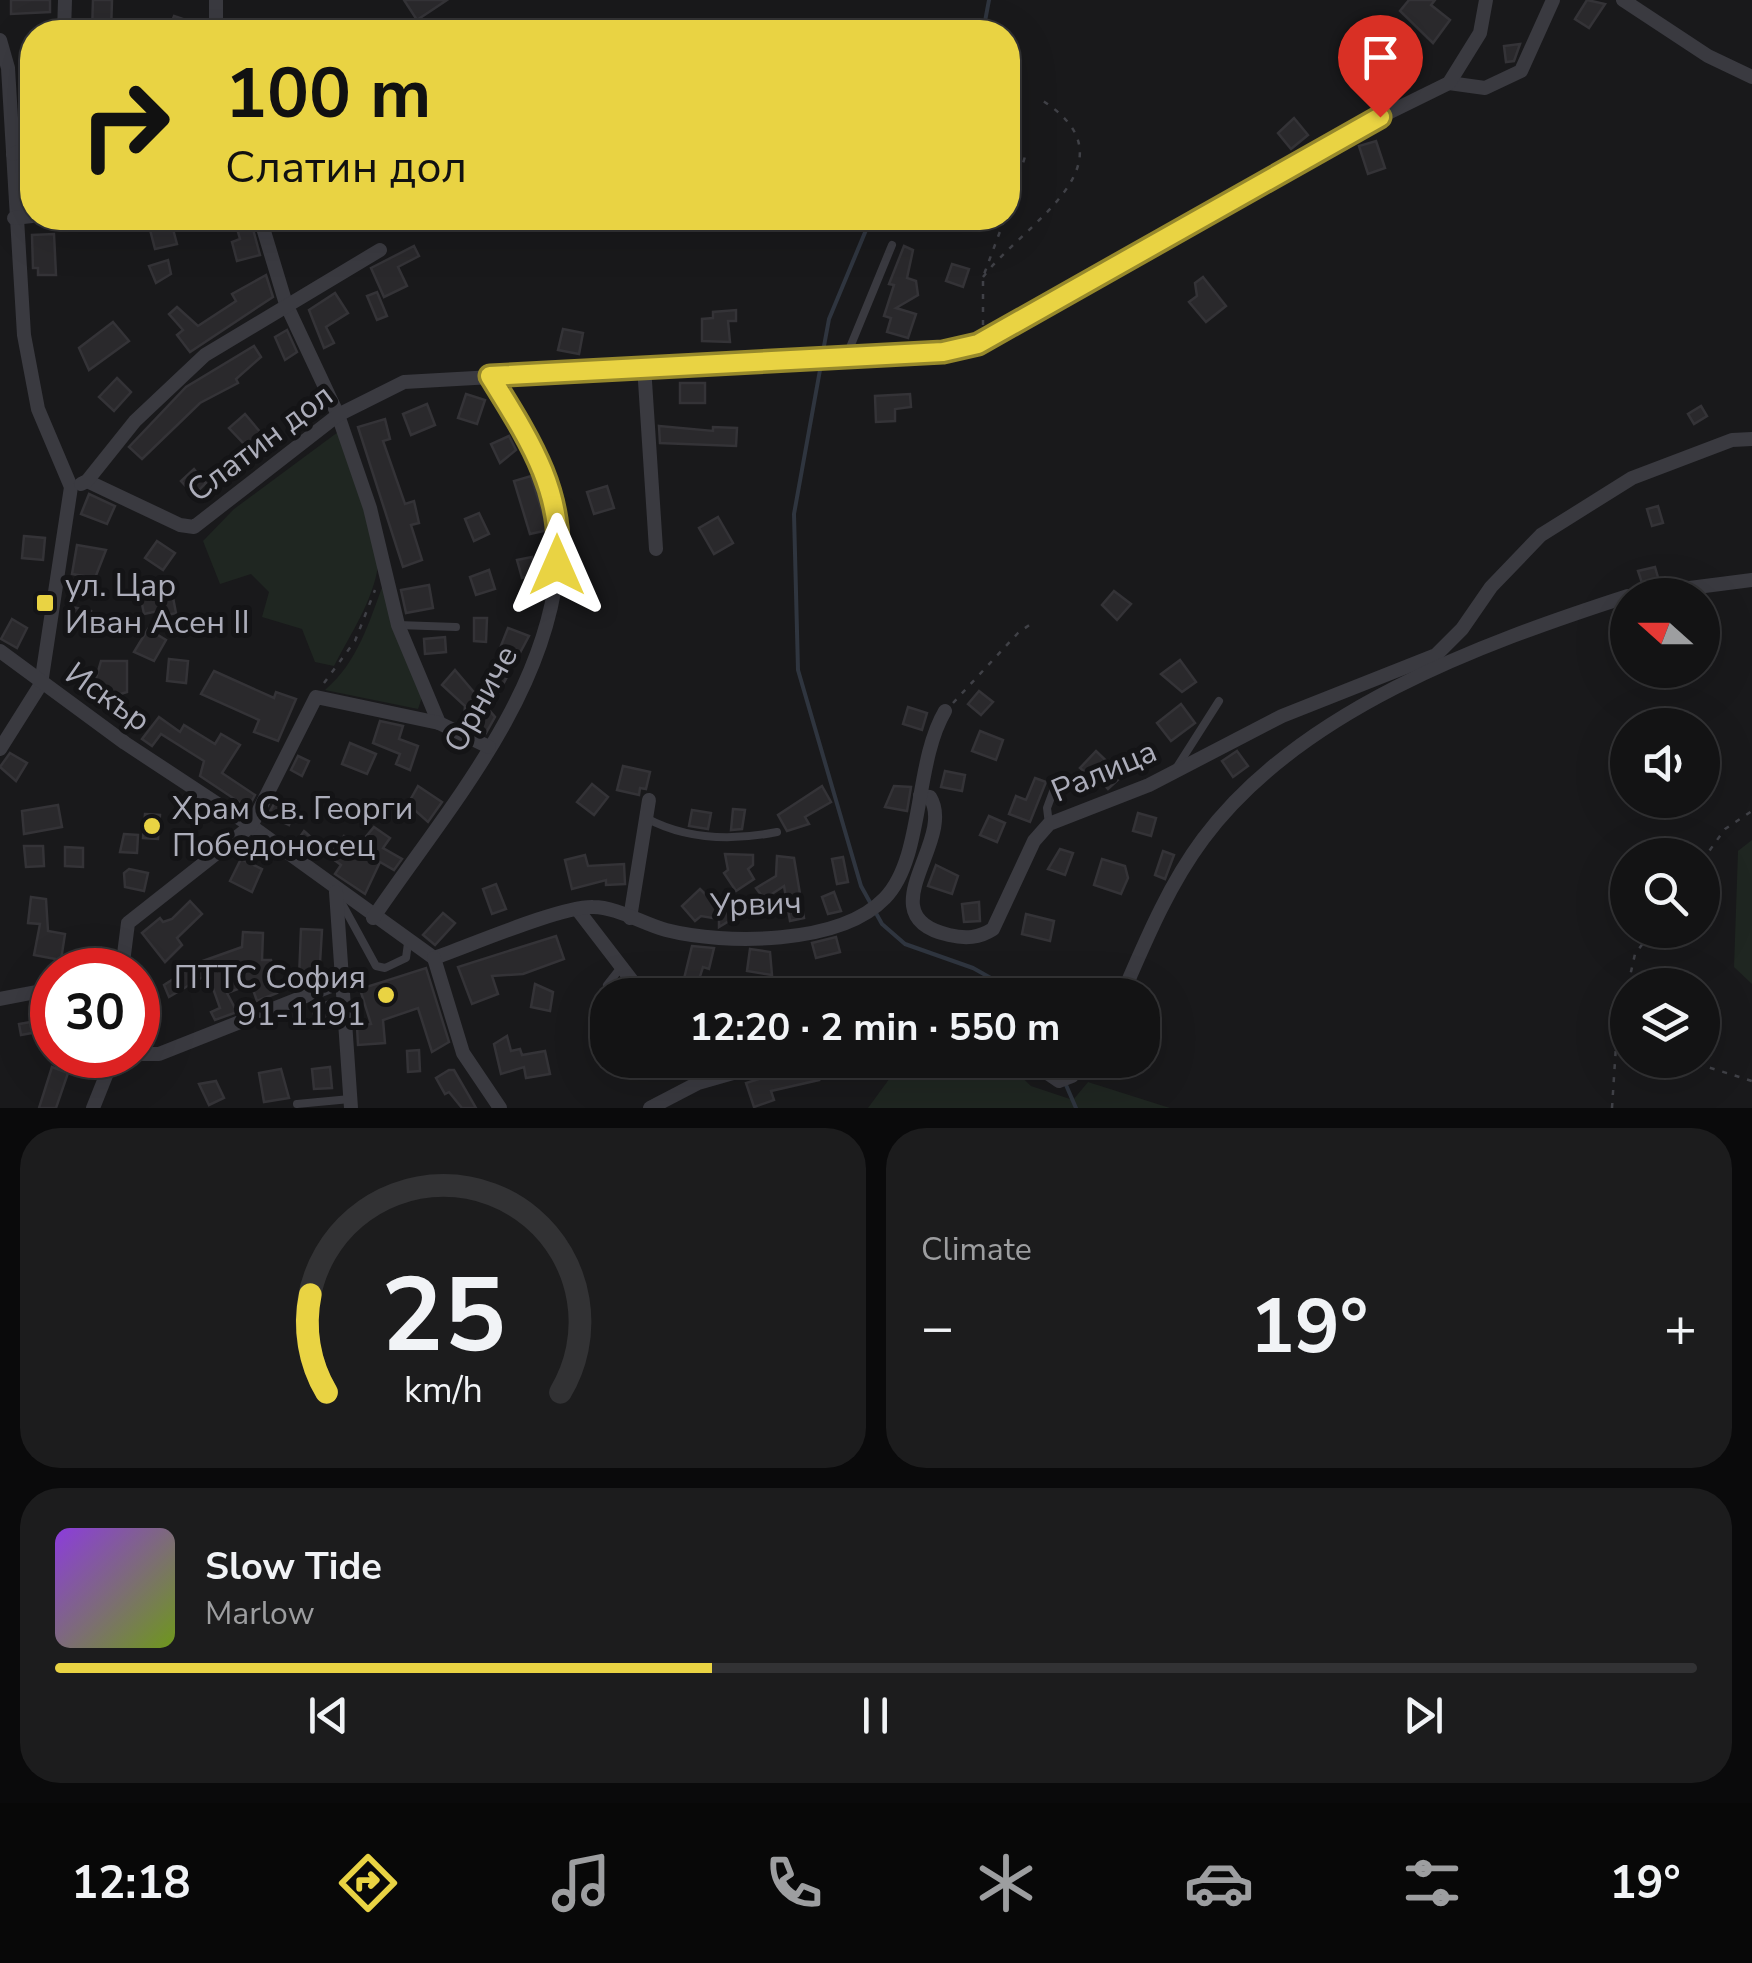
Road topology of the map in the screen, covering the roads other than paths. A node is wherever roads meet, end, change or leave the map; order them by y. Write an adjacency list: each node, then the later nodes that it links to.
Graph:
1 (1486, 0): 6 (street)
2 (1553, 0): 6 (street)
3 (1623, 0): 5 (street)
4 (0, 40): 8 (street)
5 (1752, 77)
6 (1449, 83): 15 (street, Слатин дол)
7 (20, 152): 8 (street)
8 (13, 154): 10 (street)
9 (20, 217): 10 (street)
10 (14, 218): 21 (street)
11 (264, 230): 14 (street)
12 (892, 245): 15 (lane)
13 (380, 250): 14 (street)
14 (286, 304): 18 (street); 20 (street)
15 (846, 357): 16 (street, Слатин дол)
16 (644, 366): 17 (street, Слатин дол); 22 (street)
17 (490, 376): 18 (street, Слатин дол); 34 (street, Орниче)
18 (338, 415): 20 (street, Слатин дол); 26 (street)
19 (1752, 440): 29 (street)
20 (88, 481): 21 (street)
21 (70, 487): 30 (street, Искър)
22 (656, 550)
23 (1752, 580): 24 (street)
24 (1720, 584)
25 (1610, 603): 29 (street)
26 (398, 625): 27 (lane); 33 (street)
27 (456, 627)
28 (0, 650): 30 (street)
29 (1440, 660): 36 (street, Ралица); 54 (street)
30 (41, 684): 35 (street); 42 (street, Искър)
31 (1219, 701): 36 (lane)
32 (946, 711): 38 (street, Урвич)
33 (438, 723): 34 (street); 42 (street)
34 (490, 747): 46 (street, Орниче)
35 (0, 749)
36 (1175, 771): 41 (street, Ралица)
37 (1054, 789): 41 (lane)
38 (920, 796): 41 (street, Ралица); 47 (street, Урвич)
39 (649, 800): 40 (street)
40 (646, 818): 43 (lane); 47 (street)
41 (1050, 824)
42 (251, 826): 44 (street, Искър); 49 (street)
43 (777, 832)
44 (336, 892): 46 (street, Искър); 48 (lane); 55 (street)
45 (577, 909): 47 (street, Урвич); 50 (street, Урвич); 51 (street)
46 (372, 918): 48 (street, Искър)
47 (630, 918)
48 (408, 942): 50 (street, Искър)
49 (123, 948)
50 (434, 958): 64 (street)
51 (622, 966): 52 (lane); 53 (street)
52 (613, 978)
53 (631, 978)
54 (1130, 978)
55 (340, 982): 58 (street); 62 (street)
56 (30, 994): 57 (street)
57 (0, 999)
58 (160, 1054)
59 (105, 1078): 63 (street)
60 (716, 1078): 65 (street)
61 (297, 1104): 62 (lane)
62 (350, 1104)
63 (93, 1108)
64 (500, 1108)
65 (650, 1108)

